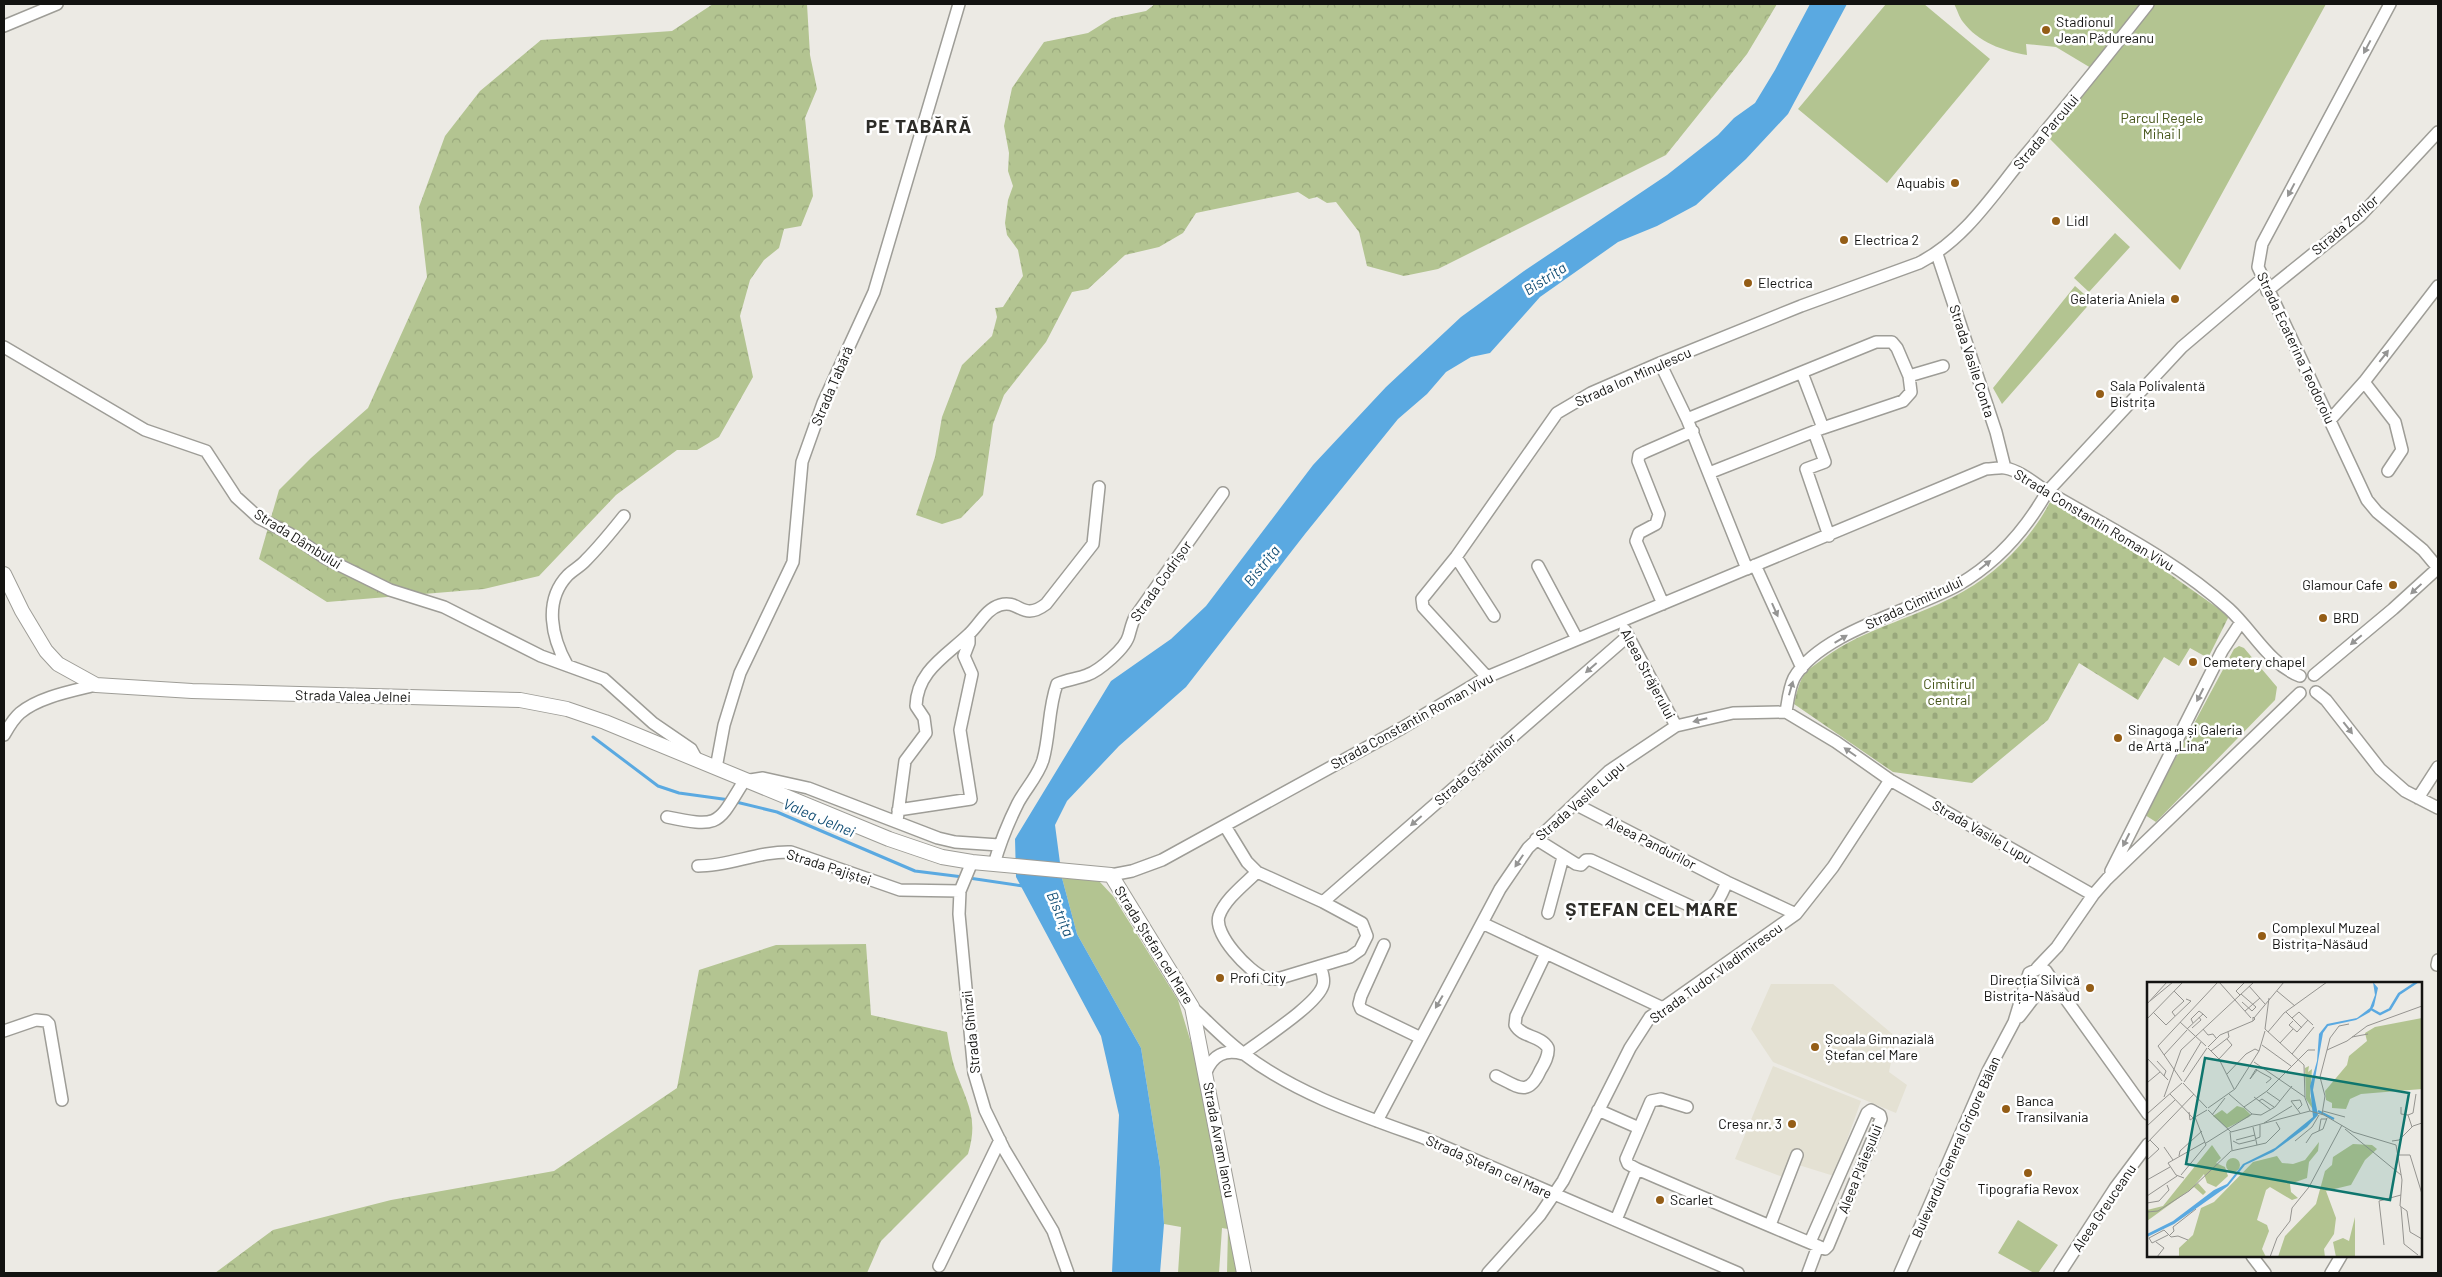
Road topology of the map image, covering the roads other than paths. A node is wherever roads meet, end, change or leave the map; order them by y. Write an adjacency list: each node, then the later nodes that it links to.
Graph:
1 (57, 4): 5 (street)
2 (959, 4): 53 (street, Strada Tabără)
3 (2148, 4): 7 (street, Strada Parcului)
4 (2390, 4): 8 (street, Strada Ecaterina Teodoroiu, one-way to 8)
5 (4, 26)
6 (2438, 132): 10 (street, Strada Zorilor)
7 (1937, 254): 12 (street, Strada Ion Minulescu); 21 (street, Strada Vasile Conta)
8 (2262, 279): 10 (street, Strada Ecaterina Teodoroiu); 25 (street, Strada Cimitirului)
9 (2438, 286): 16 (street, one-way to 9)
10 (2268, 291): 18 (street, Strada Ecaterina Teodoroiu)
11 (4, 347): 41 (street, Strada Dâmbului)
12 (1660, 363): 17 (street); 29 (street, Strada Ion Minulescu)
13 (1943, 366): 15 (street)
14 (1802, 373): 15 (street); 17 (street); 19 (street)
15 (1909, 376): 19 (street)
16 (2364, 382): 18 (street); 22 (street)
17 (1688, 419): 20 (street)
18 (2330, 420): 32 (street, Strada Ecaterina Teodoroiu)
19 (1818, 430): 23 (street); 28 (street)
20 (1692, 432): 23 (street); 34 (street)
21 (2005, 468): 25 (street, Strada Constantin Roman Vivu); 28 (street, Strada Constantin Roman Vivu)
22 (2388, 471)
23 (1709, 473): 31 (street)
24 (1099, 487): 38 (street)
25 (2047, 492): 37 (street, Strada Constantin Roman Vivu); 42 (street, Strada Cimitirului, one-way to 25)
26 (1223, 493): 64 (street, Strada Codrișor)
27 (624, 516): 41 (street)
28 (1829, 536): 31 (street, Strada Constantin Roman Vivu)
29 (1456, 557): 35 (street); 45 (street, Strada Ion Minulescu)
30 (1538, 566): 40 (street)
31 (1751, 567): 34 (street, Strada Constantin Roman Vivu); 42 (street, one-way to 42)
32 (2438, 568): 43 (street, one-way to 43)
33 (4, 574): 46 (main road, Strada Valea Jelnei)
34 (1663, 604): 36 (street, Strada Constantin Roman Vivu)
35 (1494, 616)
36 (1621, 622): 39 (street, Aleea Străjerului); 40 (street, Strada Constantin Roman Vivu)
37 (2241, 622): 44 (street, Strada Constantin Roman Vivu); 71 (street, one-way to 71)
38 (969, 634): 60 (street); 60 (street)
39 (1628, 636): 50 (street, Aleea Străjerului); 75 (street, Strada Grădinilor, one-way to 75)
40 (1577, 639): 45 (street, Strada Constantin Roman Vivu)
41 (567, 665): 52 (street, Strada Dâmbului)
42 (1802, 668): 49 (street, Strada Cimitirului, one-way to 42)
43 (2314, 675): 44 (street); 47 (street)
44 (2300, 676): 48 (street)
45 (1487, 677): 62 (street, Strada Constantin Roman Vivu)
46 (96, 685): 51 (street); 52 (main road, Strada Valea Jelnei)
47 (2316, 692): 48 (street); 57 (street, one-way to 57)
48 (2300, 693): 71 (street)
49 (1786, 712): 50 (street, Strada Vasile Lupu, one-way to 50); 56 (street, Strada Vasile Lupu, one-way to 49)
50 (1676, 726): 58 (street, Strada Vasile Lupu)
51 (4, 735)
52 (697, 760): 53 (main road, Strada Valea Jelnei)
53 (716, 768): 55 (main road, Strada Valea Jelnei)
54 (2438, 768): 57 (street)
55 (744, 780): 60 (street); 61 (street); 68 (main road, Strada Valea Jelnei)
56 (1890, 780): 74 (street, Strada Vasile Lupu); 77 (street, Strada Tudor Vladimirescu)
57 (2418, 798): 59 (street)
58 (1575, 804): 63 (street, Strada Vasile Lupu); 72 (street, Aleea Pandurilor)
59 (2438, 808)
60 (898, 816): 64 (street)
61 (667, 817)
62 (1225, 826): 69 (street); 70 (street, Strada Constantin Roman Vivu)
63 (1536, 839): 65 (street); 78 (street, Strada Vasile Lupu, one-way to 78)
64 (999, 845): 66 (street, Strada Codrișor)
65 (1563, 857): 72 (street); 76 (street)
66 (994, 864): 68 (main road, Strada Valea Jelnei); 70 (main road, Strada Valea Jelnei)
67 (698, 866): 73 (street, Strada Pajiștei)
68 (971, 866): 73 (street, Strada Ghinzii)
69 (1257, 872): 75 (street); 82 (street)
70 (1111, 875): 87 (main road, Strada Ștefan cel Mare)
71 (2107, 879): 74 (street)
72 (1727, 882): 77 (street, Aleea Pandurilor)
73 (961, 888): 102 (street, Strada Ghinzii)
74 (2093, 895): 80 (street)
75 (1323, 902): 82 (street)
76 (1548, 912)
77 (1796, 914): 88 (street, Strada Tudor Vladimirescu)
78 (1482, 922): 81 (street); 92 (street, Strada Vasile Lupu, one-way to 92)
79 (1384, 945): 92 (street)
80 (2057, 948): 83 (street); 84 (street)
81 (1546, 953): 88 (street); 95 (street)
82 (1320, 966): 93 (street)
83 (2037, 968): 84 (street); 85 (street)
84 (2049, 975): 86 (street); 89 (street)
85 (2027, 982): 86 (street); 90 (street, Bulevardul General Grigore Bălan)
86 (2041, 990): 89 (street); 90 (street, Bulevardul General Grigore Bălan)
87 (1192, 1007): 93 (street, Strada Ștefan cel Mare); 94 (main road, Strada Avram Iancu)
88 (1662, 1008): 98 (street, Strada Tudor Vladimirescu)
89 (2072, 1009): 99 (street)
90 (2014, 1022): 118 (street, Bulevardul General Grigore Bălan)
91 (4, 1031): 96 (street)
92 (1420, 1038): 100 (street, Strada Vasile Lupu)
93 (1244, 1054): 94 (street); 100 (street, Strada Ștefan cel Mare)
94 (1206, 1072): 114 (main road, Strada Avram Iancu)
95 (1496, 1076)
96 (62, 1100)
97 (1687, 1107): 101 (street)
98 (1598, 1110): 101 (street); 106 (street, Strada Tudor Vladimirescu)
99 (2147, 1113)
100 (1377, 1121): 106 (street, Strada Ștefan cel Mare)
101 (1639, 1128): 105 (street)
102 (1000, 1140): 112 (street); 113 (street, Strada Ghinzii)
103 (2147, 1145): 119 (street, Aleea Greuceanu)
104 (1797, 1155): 108 (street)
105 (1637, 1170): 107 (street); 108 (street)
106 (1553, 1195): 107 (street, Strada Ștefan cel Mare); 115 (street, Strada Tudor Vladimirescu)
107 (1616, 1220): 116 (street, Strada Ștefan cel Mare)
108 (1770, 1225): 109 (street)
109 (1814, 1244): 109 (street, Aleea Plăieșului); 117 (street, Aleea Plăieșului)
110 (2253, 1257): 120 (street)
111 (2341, 1257): 121 (street)
112 (939, 1266)
113 (1068, 1273)
114 (1244, 1273)
115 (1488, 1273)
116 (1738, 1273)
117 (1808, 1273)
118 (1900, 1273)
119 (2060, 1273)
120 (2265, 1273)
121 (2331, 1273)

